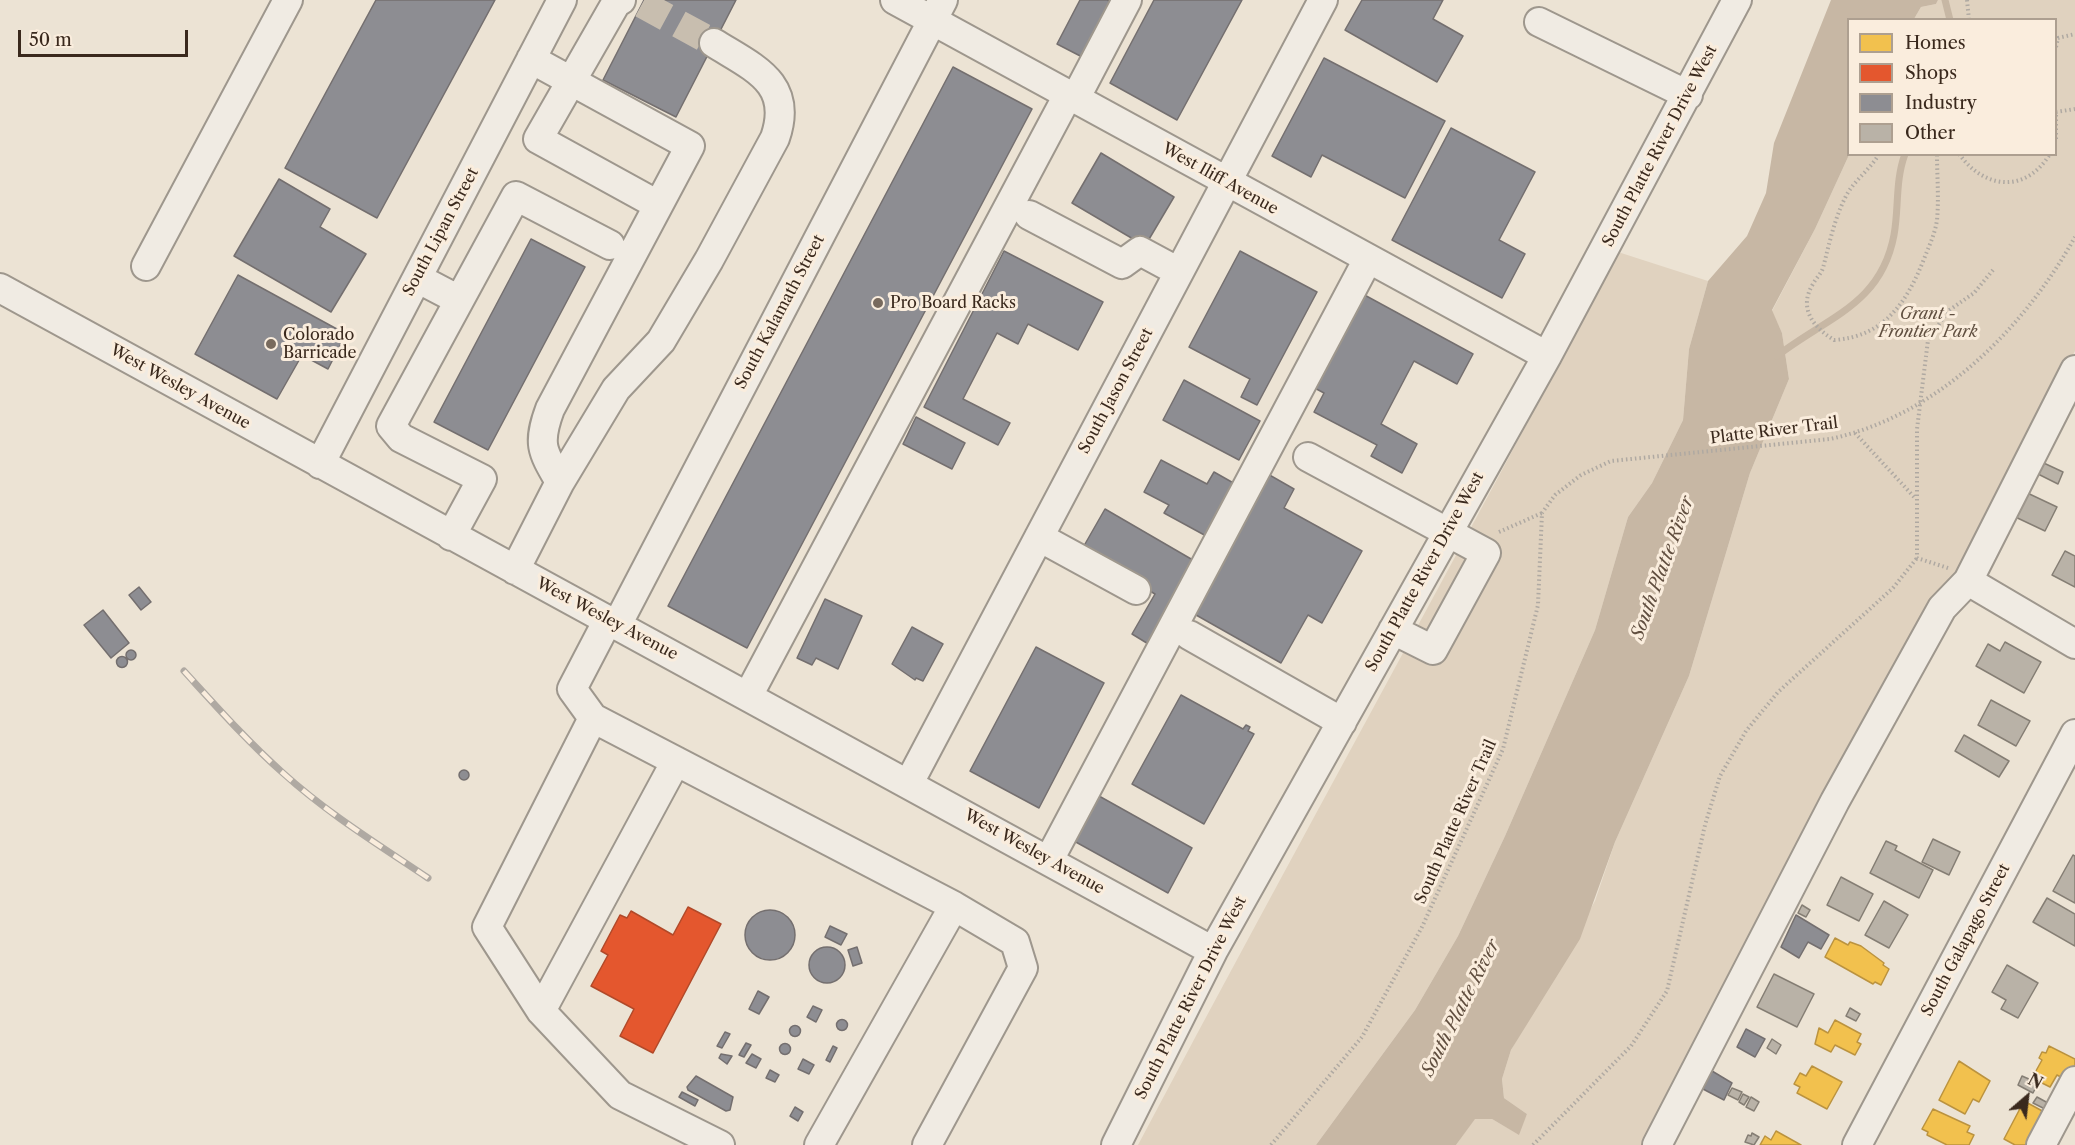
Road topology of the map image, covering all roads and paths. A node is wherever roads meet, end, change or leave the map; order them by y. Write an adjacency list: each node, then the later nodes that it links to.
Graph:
1 (288, 0): 31 (street)
2 (562, 0): 15 (street, South Lipan Street)
3 (895, 0): 9 (street, West Iliff Avenue)
4 (1127, 0): 18 (street)
5 (1323, 0): 25 (street, South Jason Street)
6 (1737, 0): 17 (street, South Platte River Drive West)
7 (1966, 0): 10 (path)
8 (632, 2): 16 (street)
9 (937, 10): 18 (street, West Iliff Avenue); 54 (street, South Kalamath Street)
10 (1969, 18)
11 (1539, 22): 17 (street)
12 (2075, 34): 13 (path)
13 (2057, 41)
14 (714, 43): 43 (street)
15 (531, 59): 16 (street); 34 (street, South Lipan Street)
16 (570, 80): 26 (street); 26 (street)
17 (1688, 95): 37 (street, South Platte River Drive West)
18 (1071, 97): 25 (street, West Iliff Avenue); 58 (street)
19 (2075, 109): 20 (path)
20 (2057, 114)
21 (1877, 156): 22 (path)
22 (1936, 156)
23 (1961, 156): 24 (path)
24 (2049, 156)
25 (1226, 182): 30 (street, West Iliff Avenue); 33 (street, South Jason Street)
26 (658, 204): 43 (street)
27 (1029, 215): 33 (street)
28 (2075, 237): 39 (path, Platte River Trail)
29 (610, 245): 36 (street)
30 (1368, 259): 37 (street, West Iliff Avenue); 64 (street)
31 (146, 266)
32 (1993, 270): 39 (path)
33 (1179, 272): 48 (street, South Jason Street)
34 (417, 278): 36 (street); 42 (street, South Lipan Street)
35 (0, 288): 42 (street, West Wesley Avenue)
36 (459, 300): 47 (street)
37 (1546, 356): 46 (street, South Platte River Drive West)
38 (2075, 370): 52 (street)
39 (1920, 403): 40 (path, Platte River Trail); 44 (path)
40 (1855, 433): 44 (path); 45 (path, Platte River Trail)
41 (1308, 457): 46 (street)
42 (320, 464): 47 (street, West Wesley Avenue)
43 (560, 482): 51 (street)
44 (1917, 500): 50 (path)
45 (1542, 513): 49 (path); 73 (path, South Platte River Trail)
46 (1448, 532): 49 (street); 55 (street, South Platte River Drive West)
47 (451, 536): 51 (street, West Wesley Avenue)
48 (1039, 537): 53 (street); 63 (street, South Jason Street)
49 (1486, 553): 55 (street)
50 (1917, 558): 52 (path); 74 (path)
51 (515, 570): 54 (street, West Wesley Avenue)
52 (1968, 581): 57 (street); 75 (street)
53 (1136, 590)
54 (612, 622): 58 (street, West Wesley Avenue); 59 (street, South Kalamath Street)
55 (1393, 630): 60 (street, South Platte River Drive West)
56 (1189, 635): 60 (street)
57 (2075, 644)
58 (748, 696): 63 (street, West Wesley Avenue)
59 (593, 718): 62 (street); 67 (street)
60 (1342, 722): 66 (street, South Platte River Drive West)
61 (2075, 734): 76 (street, South Galapago Street)
62 (675, 761): 65 (street); 67 (street)
63 (909, 783): 64 (street, West Wesley Avenue)
64 (1049, 860): 66 (street, West Wesley Avenue)
65 (954, 906): 70 (street); 71 (street)
66 (1213, 951): 72 (street, South Platte River Drive West)
67 (541, 1011): 69 (street)
68 (2075, 1081): 77 (street)
69 (720, 1145)
70 (819, 1145)
71 (927, 1145)
72 (1116, 1145)
73 (1271, 1145)
74 (1533, 1145)
75 (1657, 1145)
76 (1857, 1145)
77 (2041, 1145)

